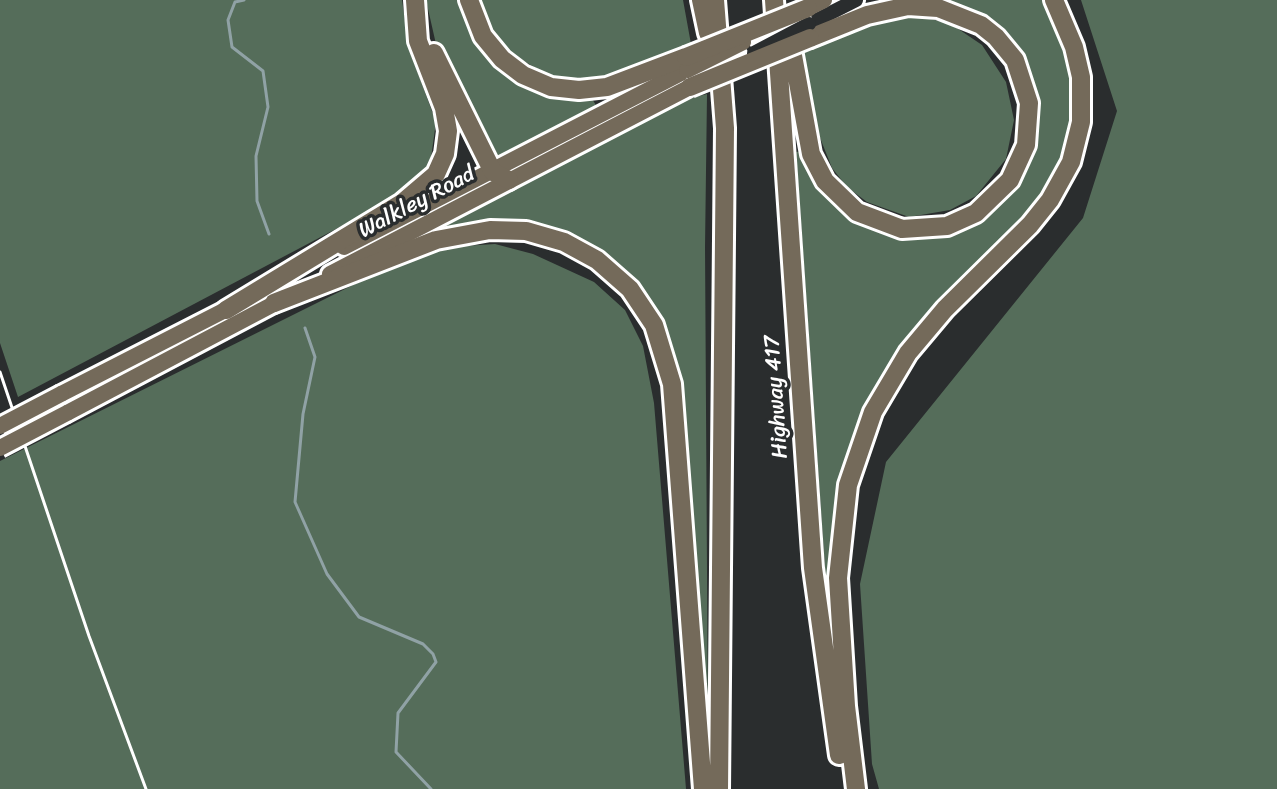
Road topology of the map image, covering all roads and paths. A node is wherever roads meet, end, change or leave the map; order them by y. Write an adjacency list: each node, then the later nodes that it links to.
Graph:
1 (415, 0): 15 (highway)
2 (421, 0): 12 (highway)
3 (469, 0): 11 (highway)
4 (701, 0): 13 (highway)
5 (715, 0): 13 (highway)
6 (774, 0): 20 (highway, Highway 417)
7 (784, 0): 10 (highway)
8 (856, 0): 10 (main road)
9 (1054, 0): 21 (highway)
10 (813, 18): 11 (highway, bridge); 11 (highway, bridge)
11 (688, 71): 12 (main road, Walkley Road)
12 (501, 176): 14 (main road, Walkley Road); 15 (main road, Walkley Road)
13 (725, 184): 19 (highway)
14 (274, 303): 17 (main road, Walkley Road, bridge); 18 (highway)
15 (226, 310): 16 (main road, Walkley Road, bridge)
16 (0, 426)
17 (0, 448)
18 (703, 789)
19 (719, 789)
20 (845, 789)
21 (856, 789)

